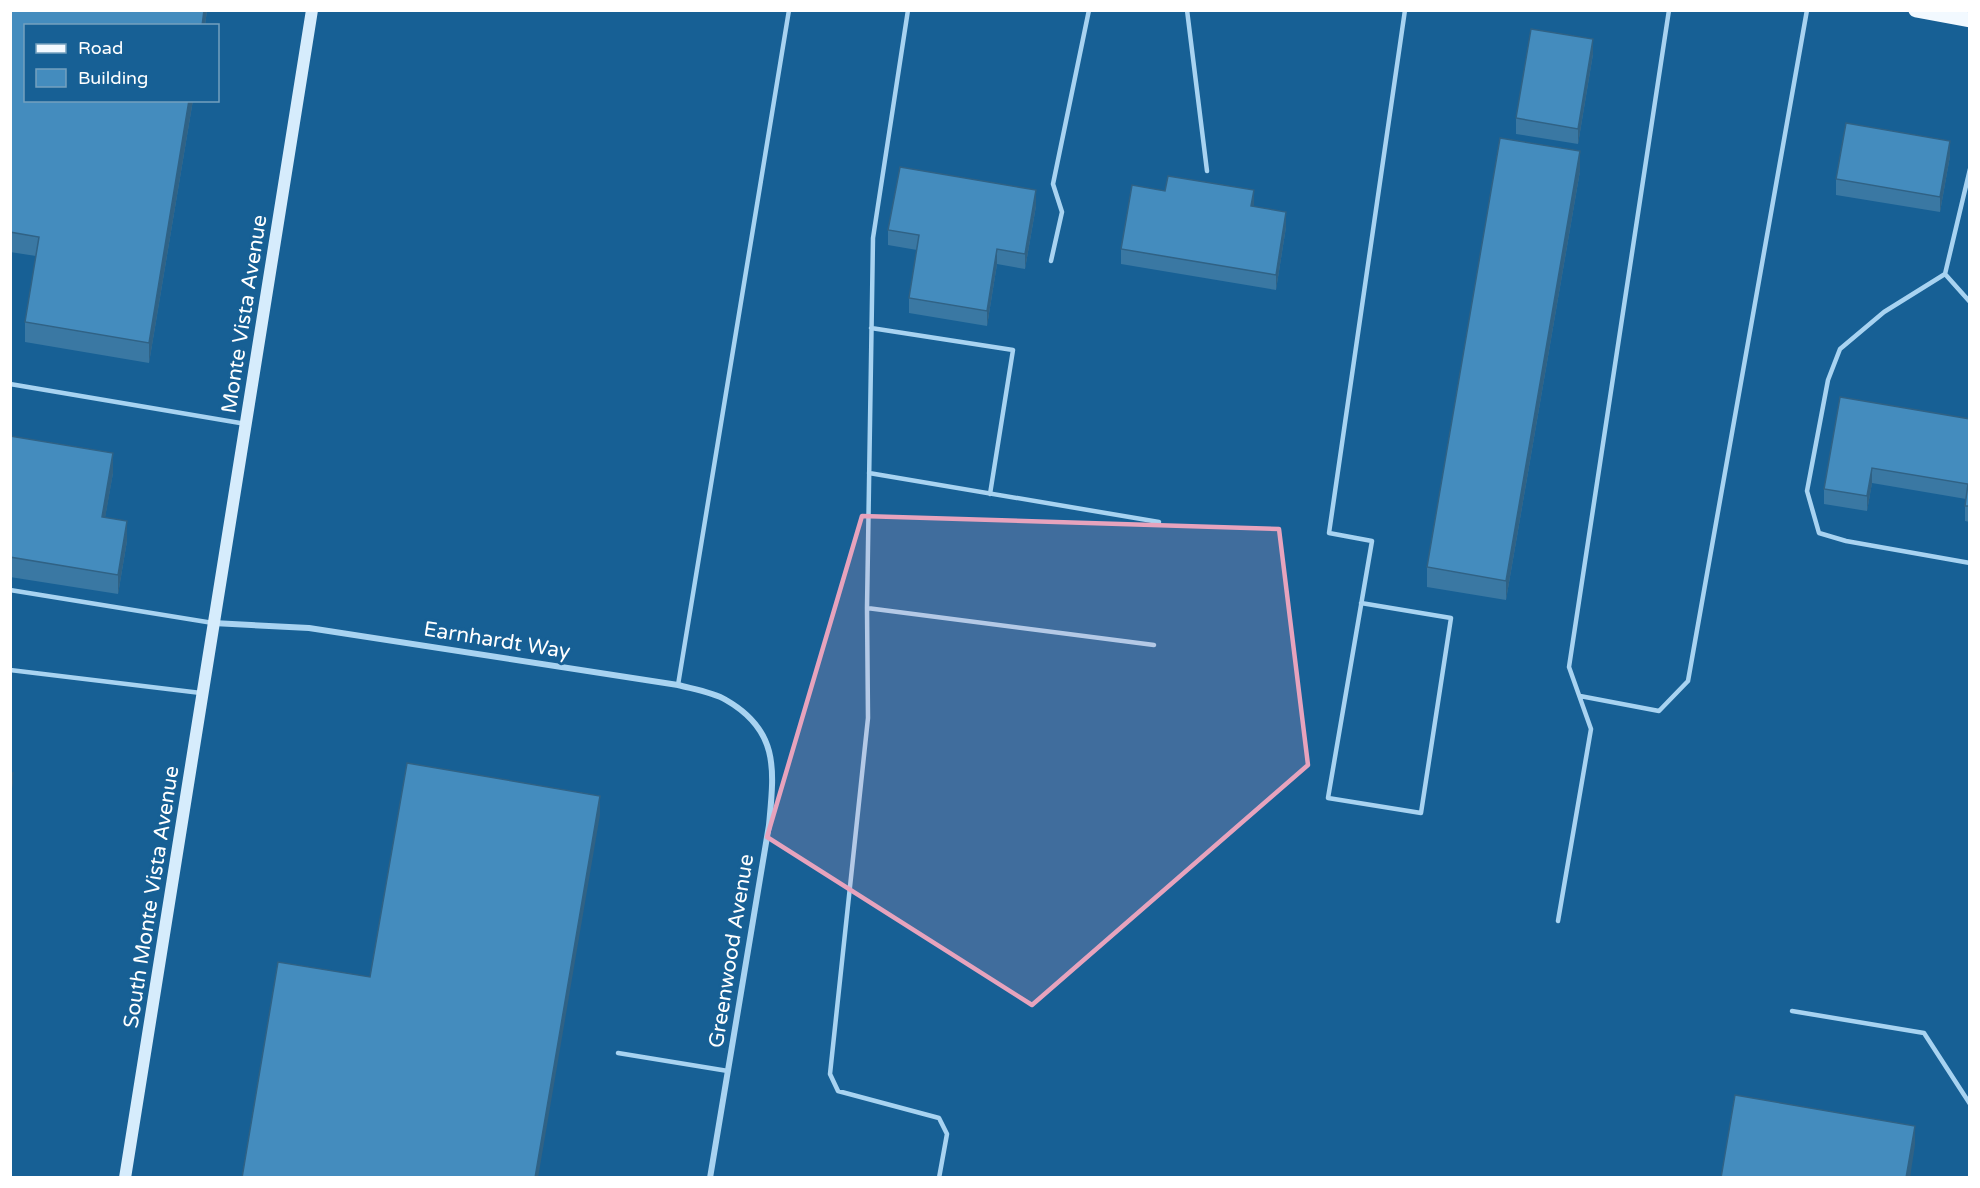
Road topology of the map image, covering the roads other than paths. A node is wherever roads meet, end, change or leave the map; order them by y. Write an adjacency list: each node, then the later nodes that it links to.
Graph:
1 (312, 10): 18 (main road, Monte Vista Avenue)
2 (789, 10): 29 (lane)
3 (908, 10): 16 (lane)
4 (1089, 10): 13 (lane)
5 (1187, 10): 12 (lane)
6 (1405, 10): 24 (lane)
7 (1669, 10): 31 (lane)
8 (1807, 10): 31 (lane)
9 (1916, 10): 10 (main road)
10 (1970, 20)
11 (1970, 169): 14 (lane)
12 (1208, 171)
13 (1051, 261)
14 (1945, 274): 15 (lane); 22 (lane)
15 (1970, 302)
16 (871, 328): 19 (lane); 20 (lane)
17 (10, 384): 18 (lane)
18 (246, 424): 26 (main road, Monte Vista Avenue)
19 (868, 473): 20 (lane); 25 (lane)
20 (990, 494): 21 (lane)
21 (1159, 522)
22 (1970, 563)
23 (10, 590): 26 (lane)
24 (1362, 603): 24 (lane)
25 (867, 608): 27 (lane); 40 (lane)
26 (213, 623): 29 (street, Earnhardt Way); 30 (main road, South Monte Vista Avenue)
27 (1154, 645)
28 (10, 670): 30 (lane)
29 (678, 685): 32 (street, Earnhardt Way)
30 (203, 693): 38 (main road, South Monte Vista Avenue)
31 (1580, 696): 33 (lane)
32 (763, 730): 36 (street, Greenwood Avenue)
33 (1558, 921)
34 (1792, 1011): 37 (lane)
35 (618, 1053): 36 (lane)
36 (728, 1071): 39 (street, Greenwood Avenue)
37 (1970, 1104)
38 (125, 1178)
39 (710, 1178)
40 (939, 1178)

